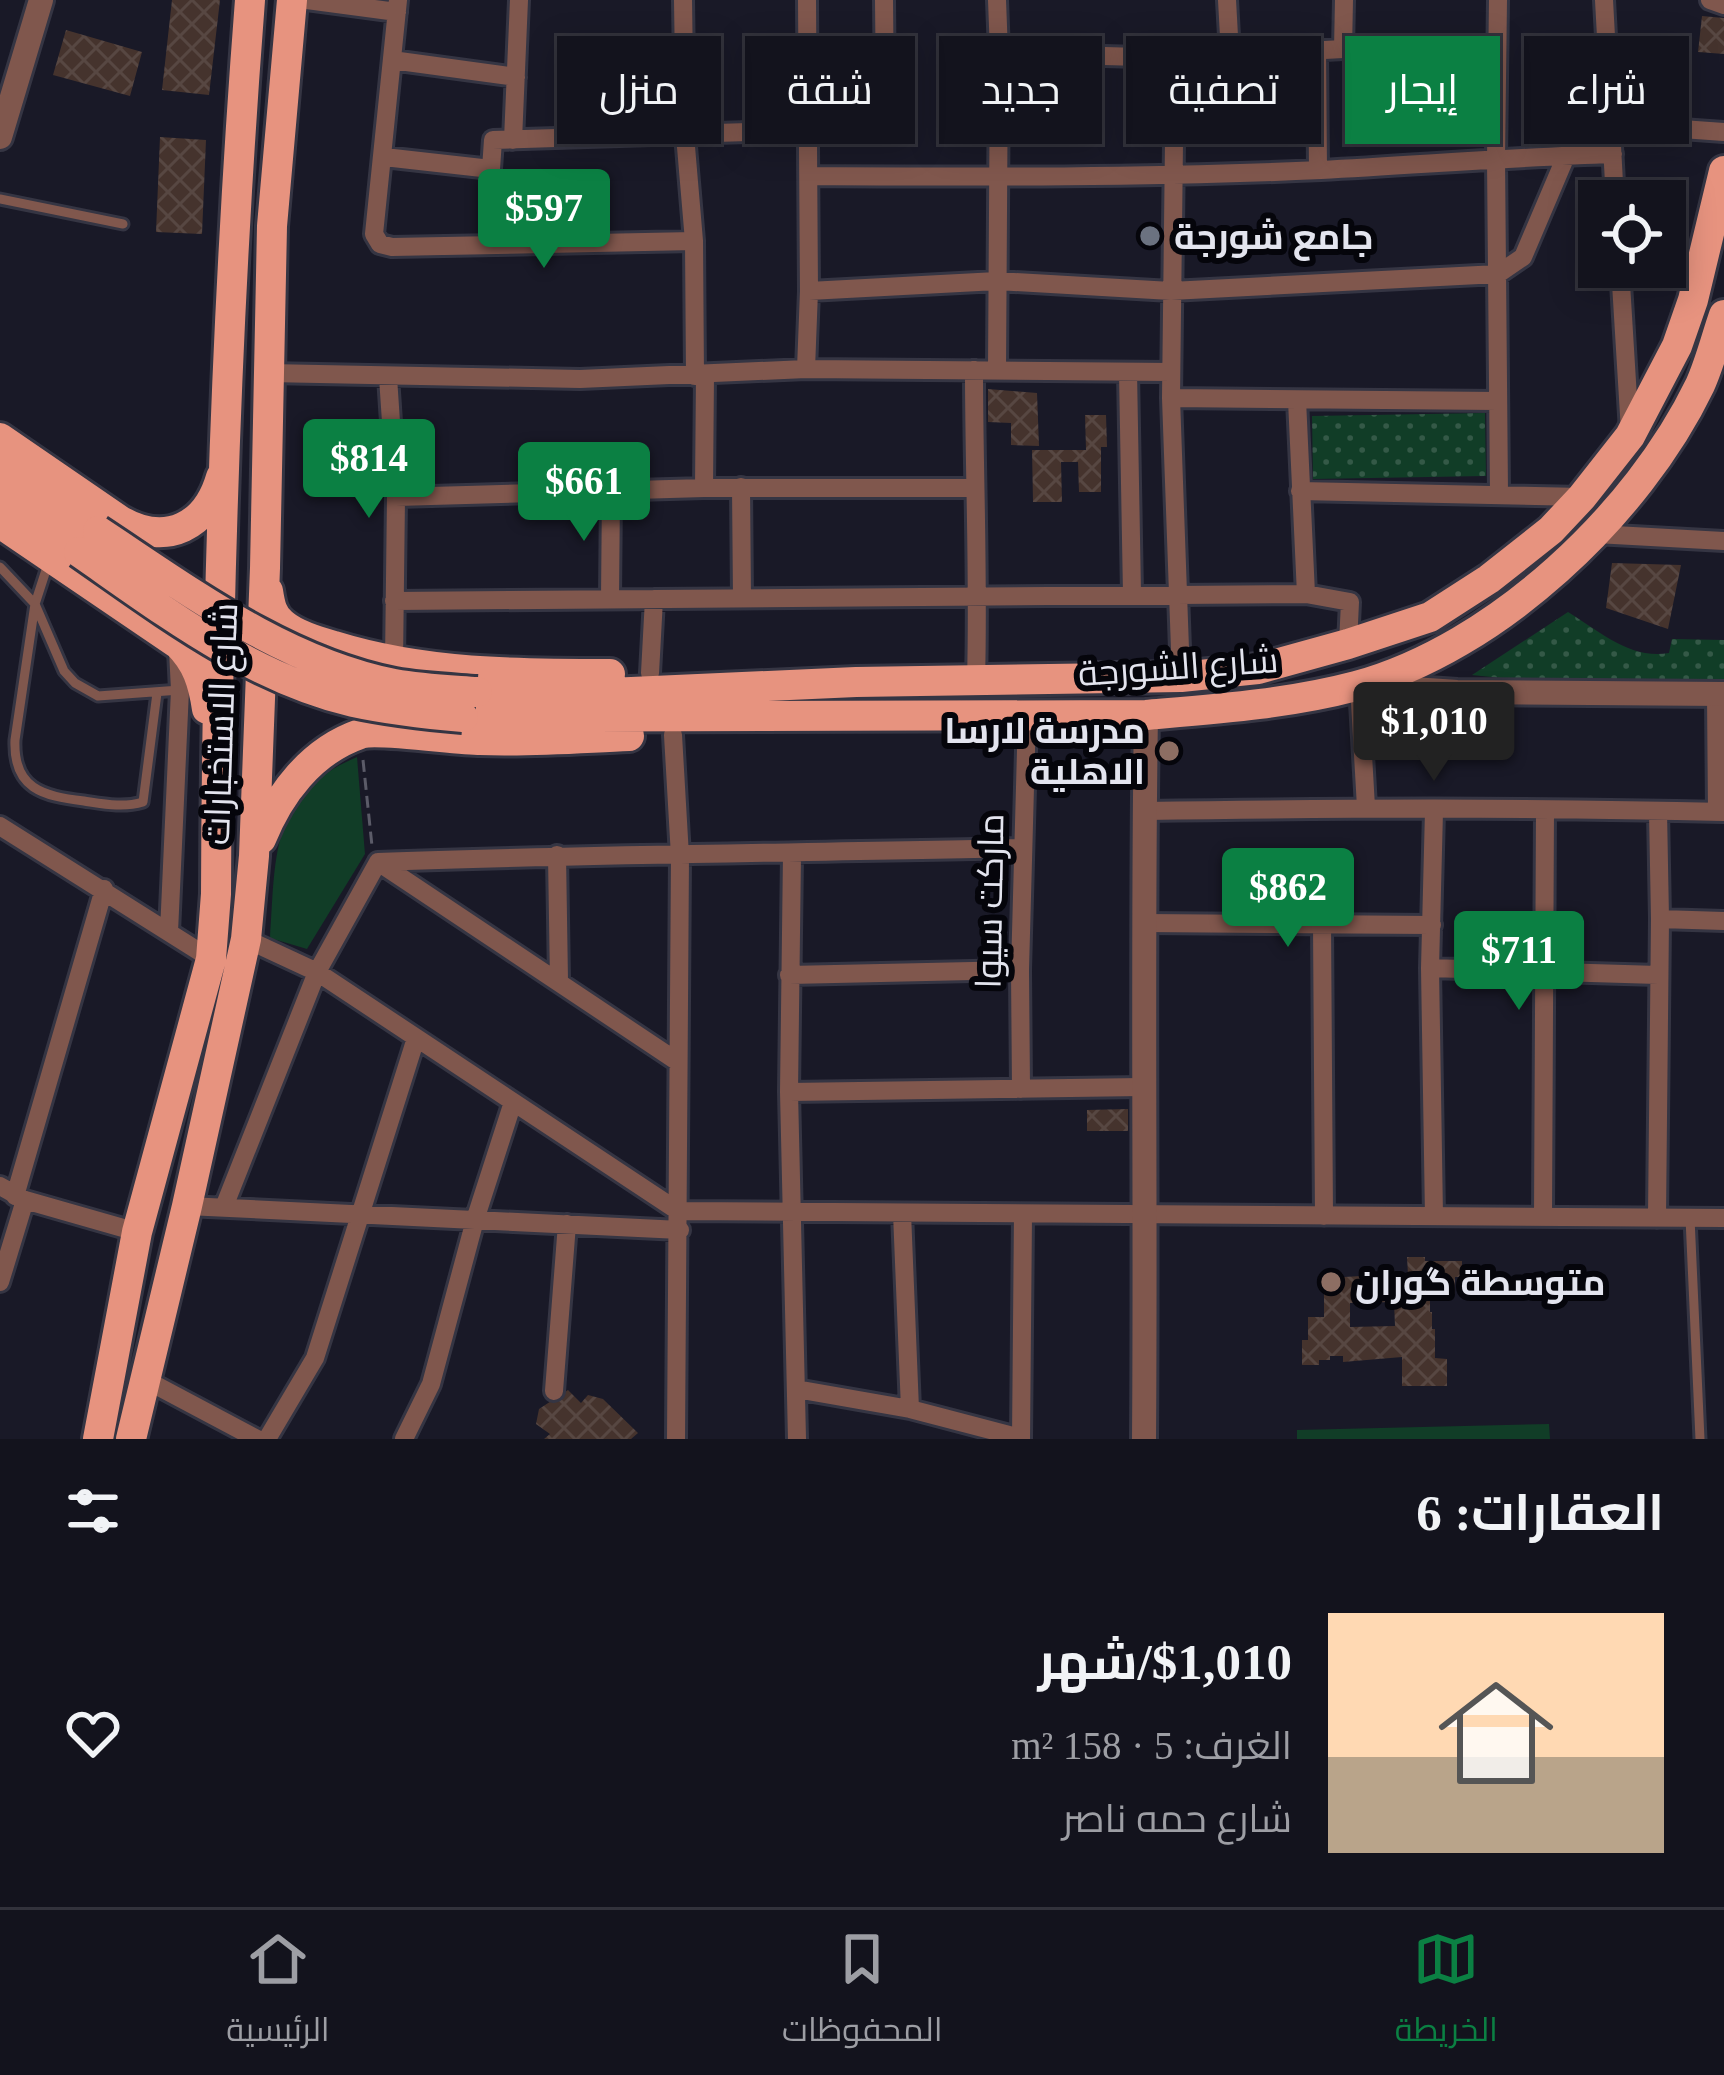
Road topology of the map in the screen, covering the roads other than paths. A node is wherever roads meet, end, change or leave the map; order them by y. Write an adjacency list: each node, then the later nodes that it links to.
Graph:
1 (41, 0): 30 (street)
2 (250, 0): 74 (main road, شارع الاستخبارات)
3 (292, 0): 65 (main road, شارع الاستخبارات)
4 (307, 0): 16 (street)
5 (519, 0): 27 (street)
6 (683, 0): 17 (street)
7 (807, 0): 18 (street)
8 (884, 0): 19 (street)
9 (997, 0): 20 (street)
10 (1227, 0): 21 (street)
11 (1344, 0): 24 (street)
12 (1498, 0): 22 (street)
13 (1604, 0): 23 (street)
14 (1711, 0): 15 (street)
15 (1724, 4)
16 (398, 6): 26 (street)
17 (684, 36)
18 (808, 36)
19 (885, 36)
20 (998, 36)
21 (1229, 36)
22 (1496, 36)
23 (1606, 36)
24 (1343, 49): 25 (street)
25 (1321, 50)
26 (392, 60): 27 (street); 43 (street)
27 (516, 76): 32 (street)
28 (1689, 130): 29 (street)
29 (1724, 132)
30 (0, 137)
31 (557, 139): 32 (street)
32 (513, 140): 43 (street)
33 (686, 144): 53 (street)
34 (808, 144): 48 (street)
35 (998, 144): 49 (street)
36 (1174, 144): 47 (street)
37 (1318, 144): 45 (street)
38 (1496, 144): 44 (street)
39 (1583, 144): 42 (street)
40 (1612, 144): 41 (street)
41 (1612, 154): 42 (street); 50 (street)
42 (1566, 156): 44 (street); 54 (street)
43 (383, 157): 53 (street)
44 (1496, 158): 45 (street); 54 (street)
45 (1318, 170): 47 (street)
46 (1724, 171): 72 (main road)
47 (1173, 173): 49 (street); 58 (street)
48 (809, 176): 49 (street); 57 (street)
49 (998, 177): 55 (street)
50 (1614, 180)
51 (0, 199): 52 (lane)
52 (123, 224)
53 (694, 241): 66 (street)
54 (1498, 274): 58 (street); 71 (street)
55 (997, 281): 57 (street); 58 (street); 62 (street)
56 (1621, 288): 72 (street)
57 (809, 291): 60 (street)
58 (1171, 291): 64 (street)
59 (1724, 315): 68 (main road, شارع الشورجة)
60 (806, 369): 61 (street); 66 (street)
61 (974, 370): 62 (street); 78 (street)
62 (997, 370): 63 (street)
63 (1127, 372): 64 (street); 92 (street)
64 (1171, 372): 69 (street)
65 (268, 373): 67 (street); 91 (main road, شارع الاستخبارات)
66 (700, 376): 67 (street); 77 (street)
67 (388, 377): 82 (street)
68 (1712, 377): 87 (main road, شارع الشورجة)
69 (1171, 398): 70 (street); 93 (street)
70 (1297, 400): 71 (street); 80 (street)
71 (1498, 401): 81 (street)
72 (1630, 436): 83 (main road)
73 (0, 438): 86 (main road)
74 (224, 447): 86 (main road); 122 (main road, شارع الاستخبارات)
75 (0, 466): 89 (main road)
76 (741, 487): 77 (street); 78 (street); 96 (street)
77 (704, 488): 79 (street)
78 (974, 488): 95 (street)
79 (611, 490): 82 (street); 97 (street)
80 (1300, 491): 81 (street); 94 (street)
81 (1498, 493): 83 (street)
82 (396, 497): 99 (street)
83 (1582, 497): 104 (main road)
84 (0, 499): 89 (main road)
85 (0, 524): 89 (main road)
86 (134, 528): 101 (main road)
87 (1596, 534): 88 (street); 102 (main road, شارع الشورجة)
88 (1724, 541)
89 (76, 547): 100 (lane); 101 (main road); 116 (main road, bridge)
90 (0, 567): 100 (lane)
91 (266, 568): 105 (main road); 134 (main road, شارع الاستخبارات)
92 (1132, 594): 93 (street); 95 (street)
93 (1180, 594): 94 (street); 107 (street)
94 (1306, 594): 104 (street)
95 (978, 596): 96 (street); 109 (street)
96 (742, 598): 98 (street)
97 (610, 599): 98 (street); 99 (street)
98 (654, 599): 106 (street)
99 (394, 601): 105 (street)
100 (35, 604): 114 (lane); 114 (lane)
101 (129, 610): 103 (main road)
102 (1453, 643): 111 (main road, شارع الشورجة); 113 (street)
103 (178, 644): 112 (street); 122 (main road)
104 (1348, 644): 107 (main road)
105 (394, 662): 106 (main road); 121 (main road)
106 (650, 673): 110 (main road)
107 (1181, 676): 108 (main road)
108 (1042, 679): 109 (main road); 117 (main road)
109 (976, 680): 110 (main road)
110 (856, 682): 116 (main road)
111 (1359, 685): 113 (street); 119 (main road, شارع الشورجة); 123 (street)
112 (180, 690): 114 (lane); 142 (street)
113 (1456, 692): 115 (street)
114 (157, 693)
115 (1720, 694): 128 (street)
116 (470, 704): 118 (main road, شارع الشورجة)
117 (1035, 714): 118 (main road, شارع الشورجة); 119 (main road, شارع الشورجة); 130 (street, مارکت سیوا)
118 (837, 715): 120 (main road)
119 (1146, 715): 125 (street)
120 (673, 735): 121 (main road); 135 (street)
121 (363, 744): 134 (main road)
122 (218, 778): 144 (main road, شارع الاستخبارات)
123 (1366, 807): 125 (street); 126 (street)
124 (1545, 810): 126 (street); 127 (street); 148 (street)
125 (1144, 811): 139 (street)
126 (1434, 811): 141 (street)
127 (1658, 811): 128 (street); 137 (street)
128 (1720, 812)
129 (0, 826): 136 (street)
130 (1023, 848): 131 (street); 146 (street, مارکت سیوا)
131 (792, 854): 135 (street); 149 (street)
132 (375, 855): 133 (street); 147 (street); 151 (street)
133 (557, 855): 135 (street); 151 (street)
134 (254, 856): 143 (main road, شارع الاستخبارات)
135 (680, 856): 153 (street)
136 (104, 889): 142 (street); 158 (street)
137 (1660, 919): 138 (street); 150 (street)
138 (1724, 921)
139 (1144, 923): 140 (street); 154 (street)
140 (1322, 923): 141 (street); 166 (street)
141 (1432, 925): 145 (street)
142 (170, 932): 144 (street)
143 (246, 939): 147 (street); 159 (main road, شارع الاستخبارات)
144 (211, 958): 175 (main road, شارع الاستخبارات)
145 (1430, 968): 148 (street); 167 (street)
146 (1020, 970): 149 (street); 155 (street, مارکت سیوا)
147 (316, 972): 152 (street); 160 (street)
148 (1546, 972): 150 (street); 168 (street)
149 (789, 975): 156 (street)
150 (1658, 975): 169 (street)
151 (559, 981): 153 (street)
152 (416, 1038): 157 (street); 163 (street)
153 (678, 1062): 173 (street)
154 (1142, 1087): 155 (street); 165 (street)
155 (1021, 1089): 156 (street)
156 (789, 1092): 161 (street)
157 (513, 1102): 172 (street); 173 (street)
158 (14, 1194): 175 (street); 176 (street)
159 (187, 1206): 160 (street); 177 (main road, شارع الاستخبارات)
160 (224, 1207): 163 (street)
161 (790, 1212): 162 (street); 173 (street); 178 (street)
162 (902, 1213): 164 (street); 180 (street)
163 (361, 1214): 172 (street); 185 (street)
164 (1023, 1214): 165 (street); 182 (street)
165 (1146, 1214): 166 (street); 189 (street)
166 (1324, 1216): 167 (street)
167 (1434, 1216): 168 (street)
168 (1543, 1217): 169 (street)
169 (1657, 1218): 170 (street)
170 (1690, 1218): 171 (street); 190 (lane)
171 (1724, 1218)
172 (475, 1220): 174 (street); 186 (street)
173 (679, 1221): 174 (street); 187 (street)
174 (567, 1224): 179 (street)
175 (137, 1232): 181 (main road, شارع الاستخبارات)
176 (0, 1282)
177 (146, 1380): 183 (main road, شارع الاستخبارات); 184 (street)
178 (796, 1389): 180 (street); 188 (street)
179 (554, 1390)
180 (910, 1409): 182 (street)
181 (100, 1438)
182 (1021, 1438)
183 (131, 1439)
184 (257, 1439)
185 (267, 1439)
186 (404, 1439)
187 (676, 1439)
188 (797, 1439)
189 (1144, 1439)
190 (1700, 1439)

